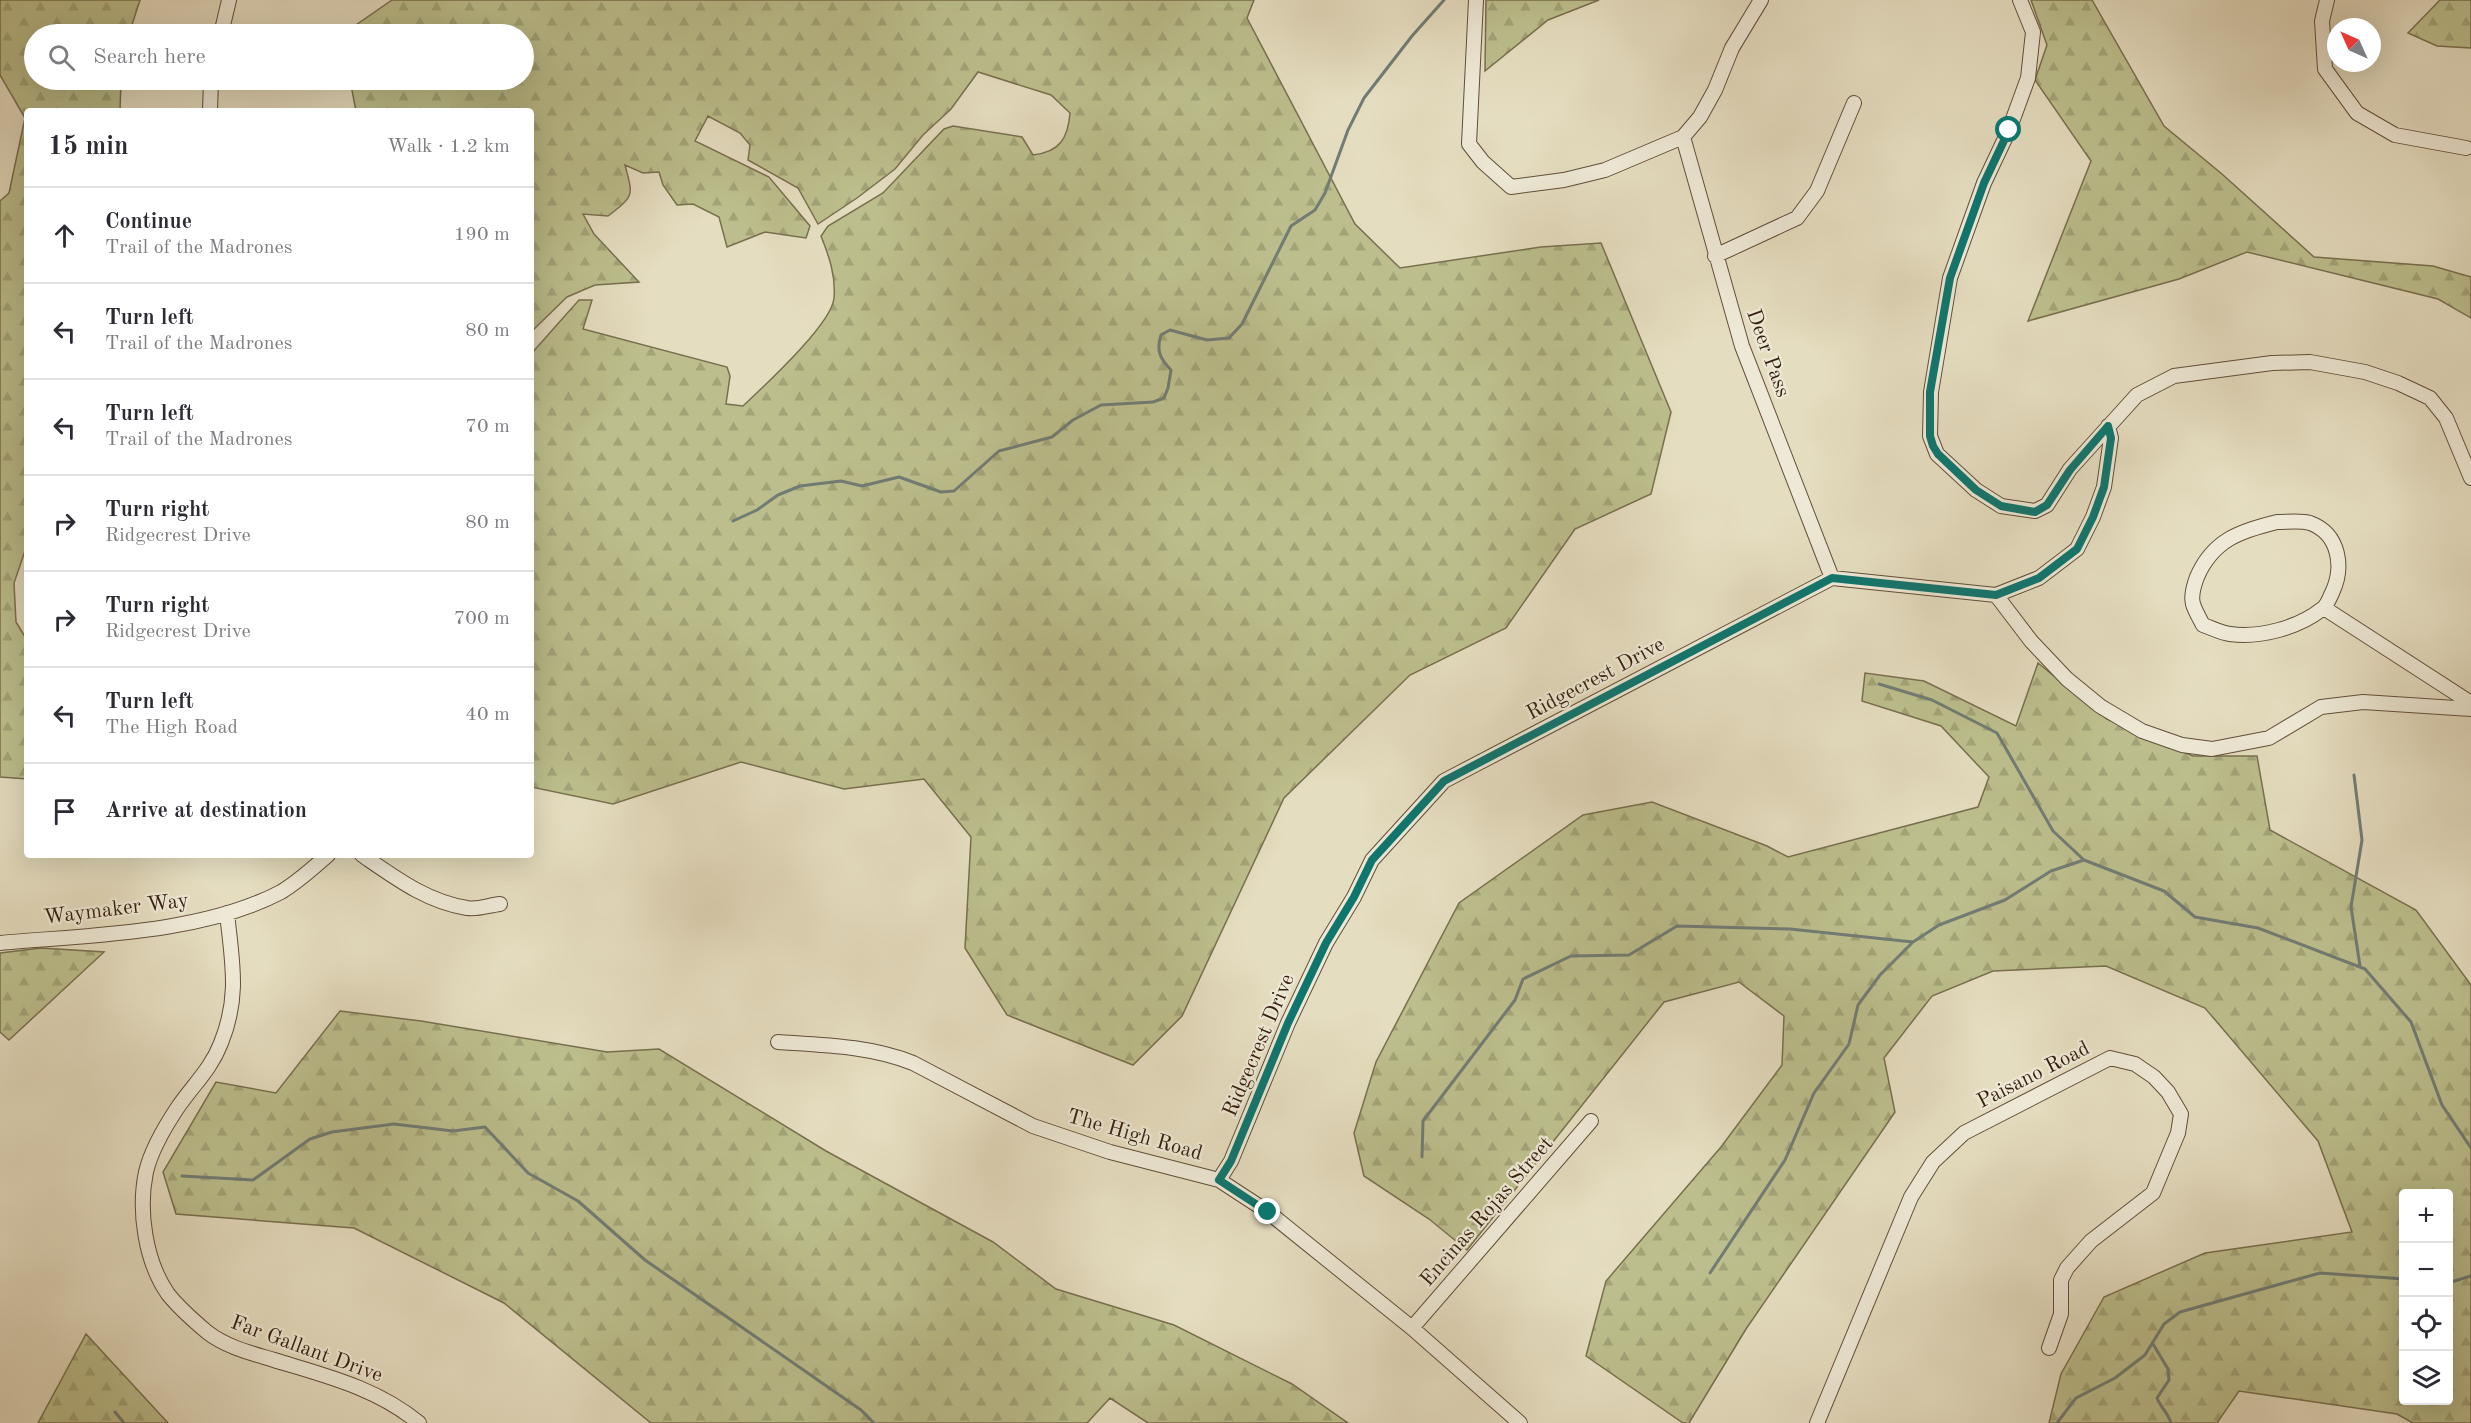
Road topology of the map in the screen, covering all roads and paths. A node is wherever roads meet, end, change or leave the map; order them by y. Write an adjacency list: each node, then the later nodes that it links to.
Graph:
1 (229, 0): 6 (street)
2 (1476, 0): 10 (street)
3 (1761, 0): 10 (street)
4 (2020, 0): 13 (street)
5 (2327, 0): 11 (street)
6 (223, 24)
7 (211, 90): 9 (street)
8 (1854, 103): 12 (street)
9 (210, 108)
10 (1683, 137): 12 (street, Deer Pass)
11 (2466, 148)
12 (1715, 256): 15 (street, Deer Pass)
13 (2108, 426): 14 (street); 16 (street)
14 (2471, 478)
15 (1832, 578): 16 (street); 27 (street, Ridgecrest Drive)
16 (1996, 595): 19 (street)
17 (2324, 608): 17 (street); 18 (street)
18 (2471, 703)
19 (2471, 709)
20 (324, 858): 23 (street, Waymaker Way)
21 (367, 858): 22 (street)
22 (500, 904)
23 (227, 913): 24 (street, Waymaker Way); 30 (street, Far Gallant Drive)
24 (0, 943)
25 (778, 1042): 27 (street, The High Road)
26 (1591, 1121): 28 (street, Encinas Rojas Street)
27 (1219, 1180): 28 (street, The High Road)
28 (1412, 1329): 31 (street, The High Road)
29 (2049, 1348): 32 (street, Paisano Road)
30 (419, 1423)
31 (1520, 1423)
32 (1817, 1423)

